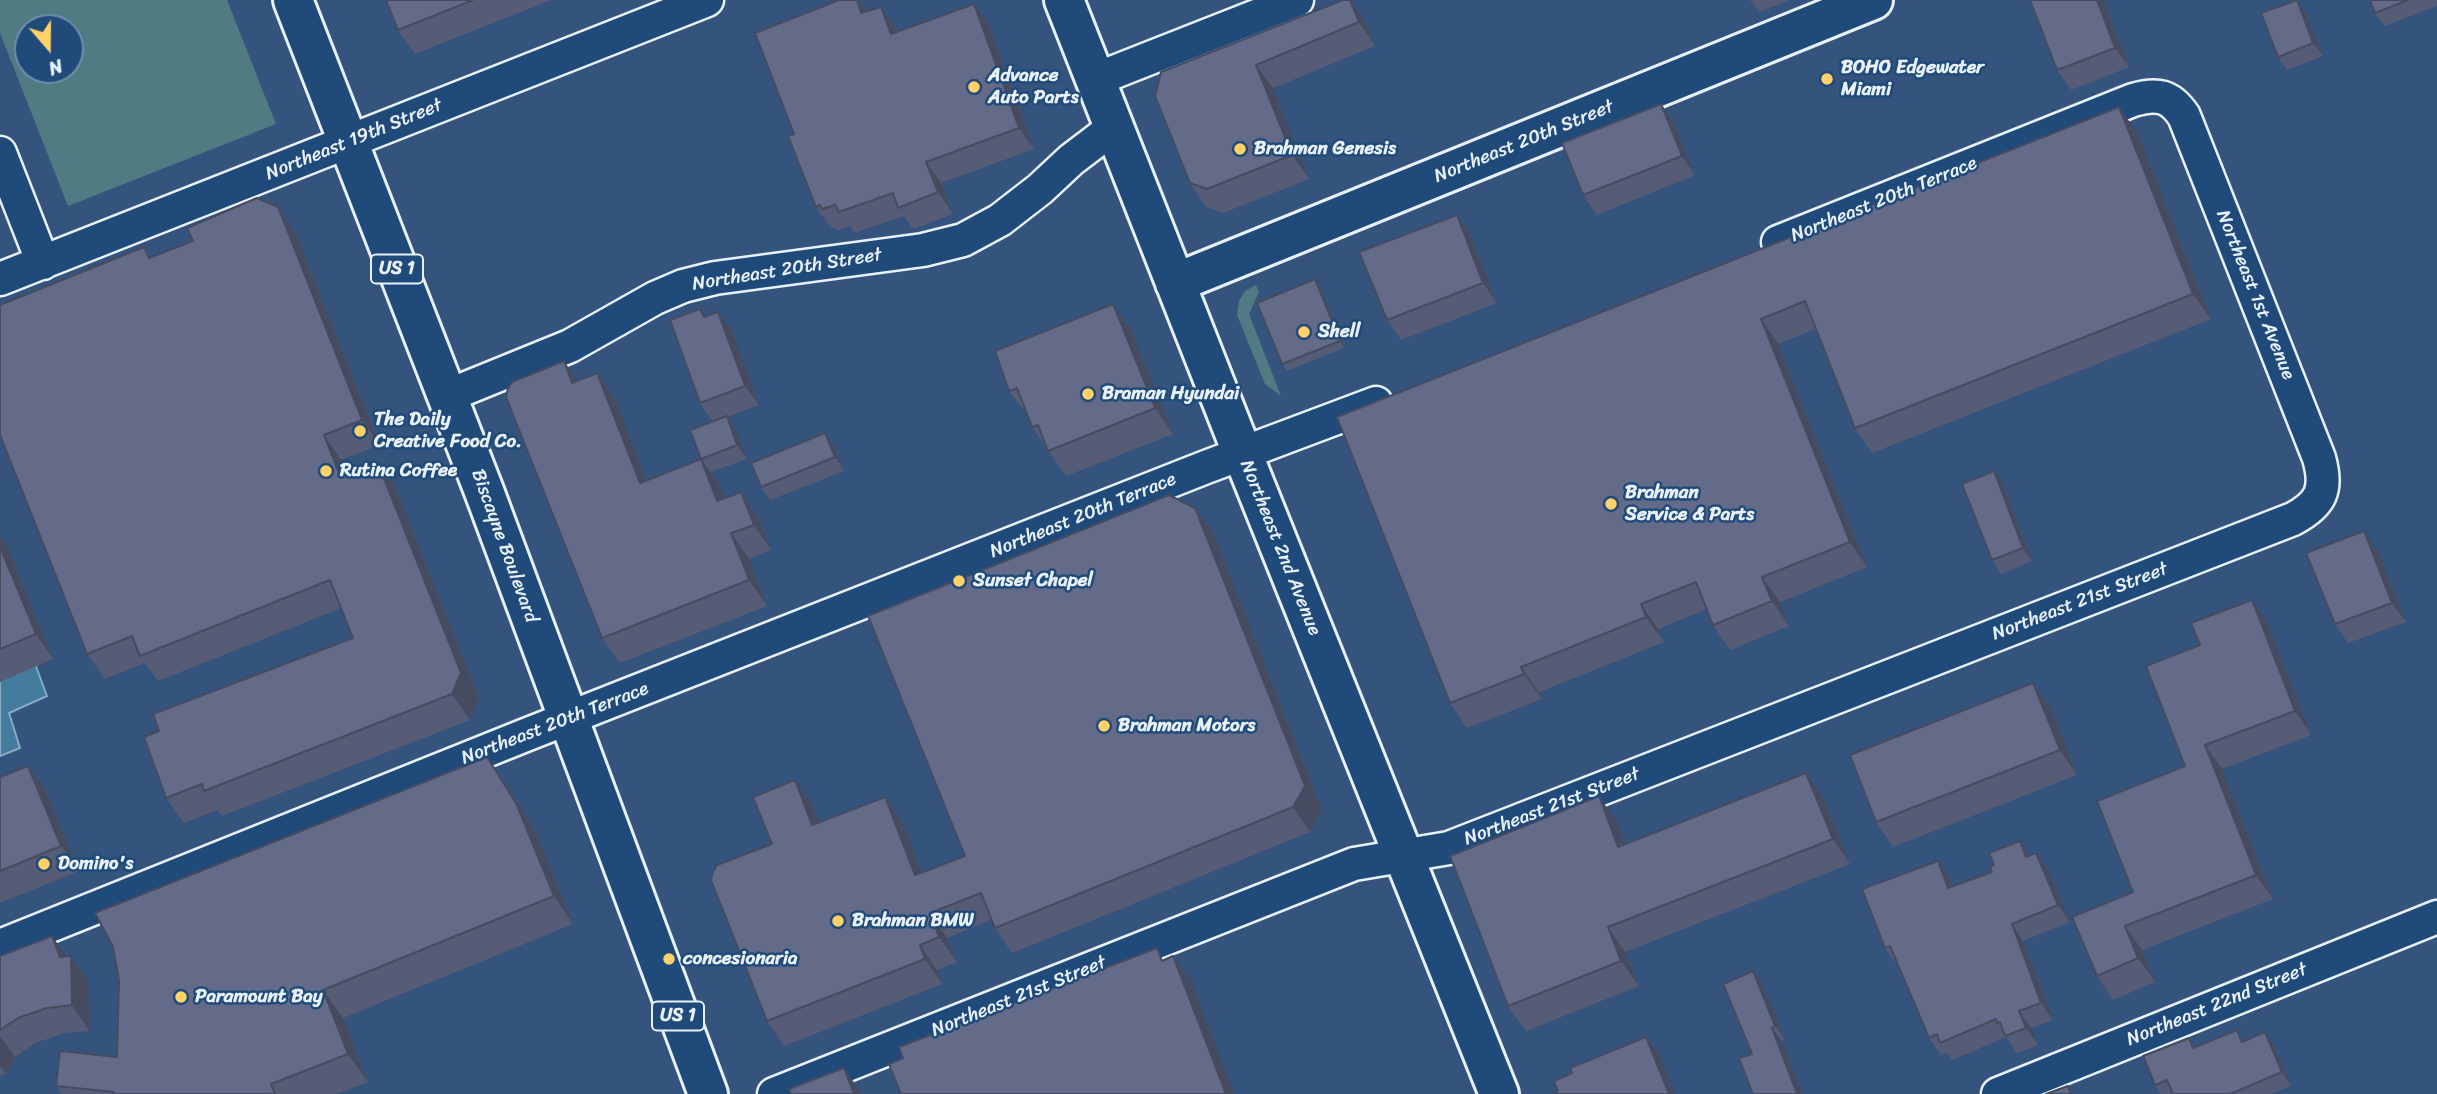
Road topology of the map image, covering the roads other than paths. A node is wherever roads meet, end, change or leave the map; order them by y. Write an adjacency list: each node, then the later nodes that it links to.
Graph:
1 (293, 0): 9 (main road, Biscayne Boulevard / US 1)
2 (1064, 0): 6 (main road, Northeast 2nd Avenue)
3 (1297, 0): 6 (street)
4 (1873, 0): 14 (main road, Northeast 20th Street)
5 (702, 1): 9 (street, Northeast 19th Street)
6 (1094, 80): 8 (main road, Northeast 2nd Avenue)
7 (2168, 99): 11 (street, Northeast 20th Terrace); 18 (street, Northeast 1st Avenue)
8 (1113, 128): 14 (main road, Northeast 2nd Avenue); 16 (street, Northeast 20th Street)
9 (349, 142): 12 (street, Northeast 19th Street); 16 (main road, Biscayne Boulevard / US 1)
10 (0, 153): 12 (street)
11 (1749, 254)
12 (43, 262): 13 (street, Northeast 19th Street)
13 (0, 279)
14 (1175, 283): 17 (main road, Northeast 2nd Avenue)
15 (1409, 389): 17 (street, Northeast 20th Terrace)
16 (447, 396): 19 (main road, Biscayne Boulevard / US 1)
17 (1243, 455): 19 (street, Northeast 20th Terrace); 20 (main road, Northeast 2nd Avenue)
18 (2320, 498): 20 (street, Northeast 21st Street)
19 (567, 718): 22 (street, Northeast 20th Terrace); 23 (main road, Biscayne Boulevard / US 1)
20 (1404, 856): 24 (street, Northeast 21st Street); 25 (main road, Northeast 2nd Avenue)
21 (2437, 917): 26 (street, Northeast 22nd Street)
22 (0, 946)
23 (708, 1094)
24 (774, 1094)
25 (1499, 1094)
26 (1998, 1094)

